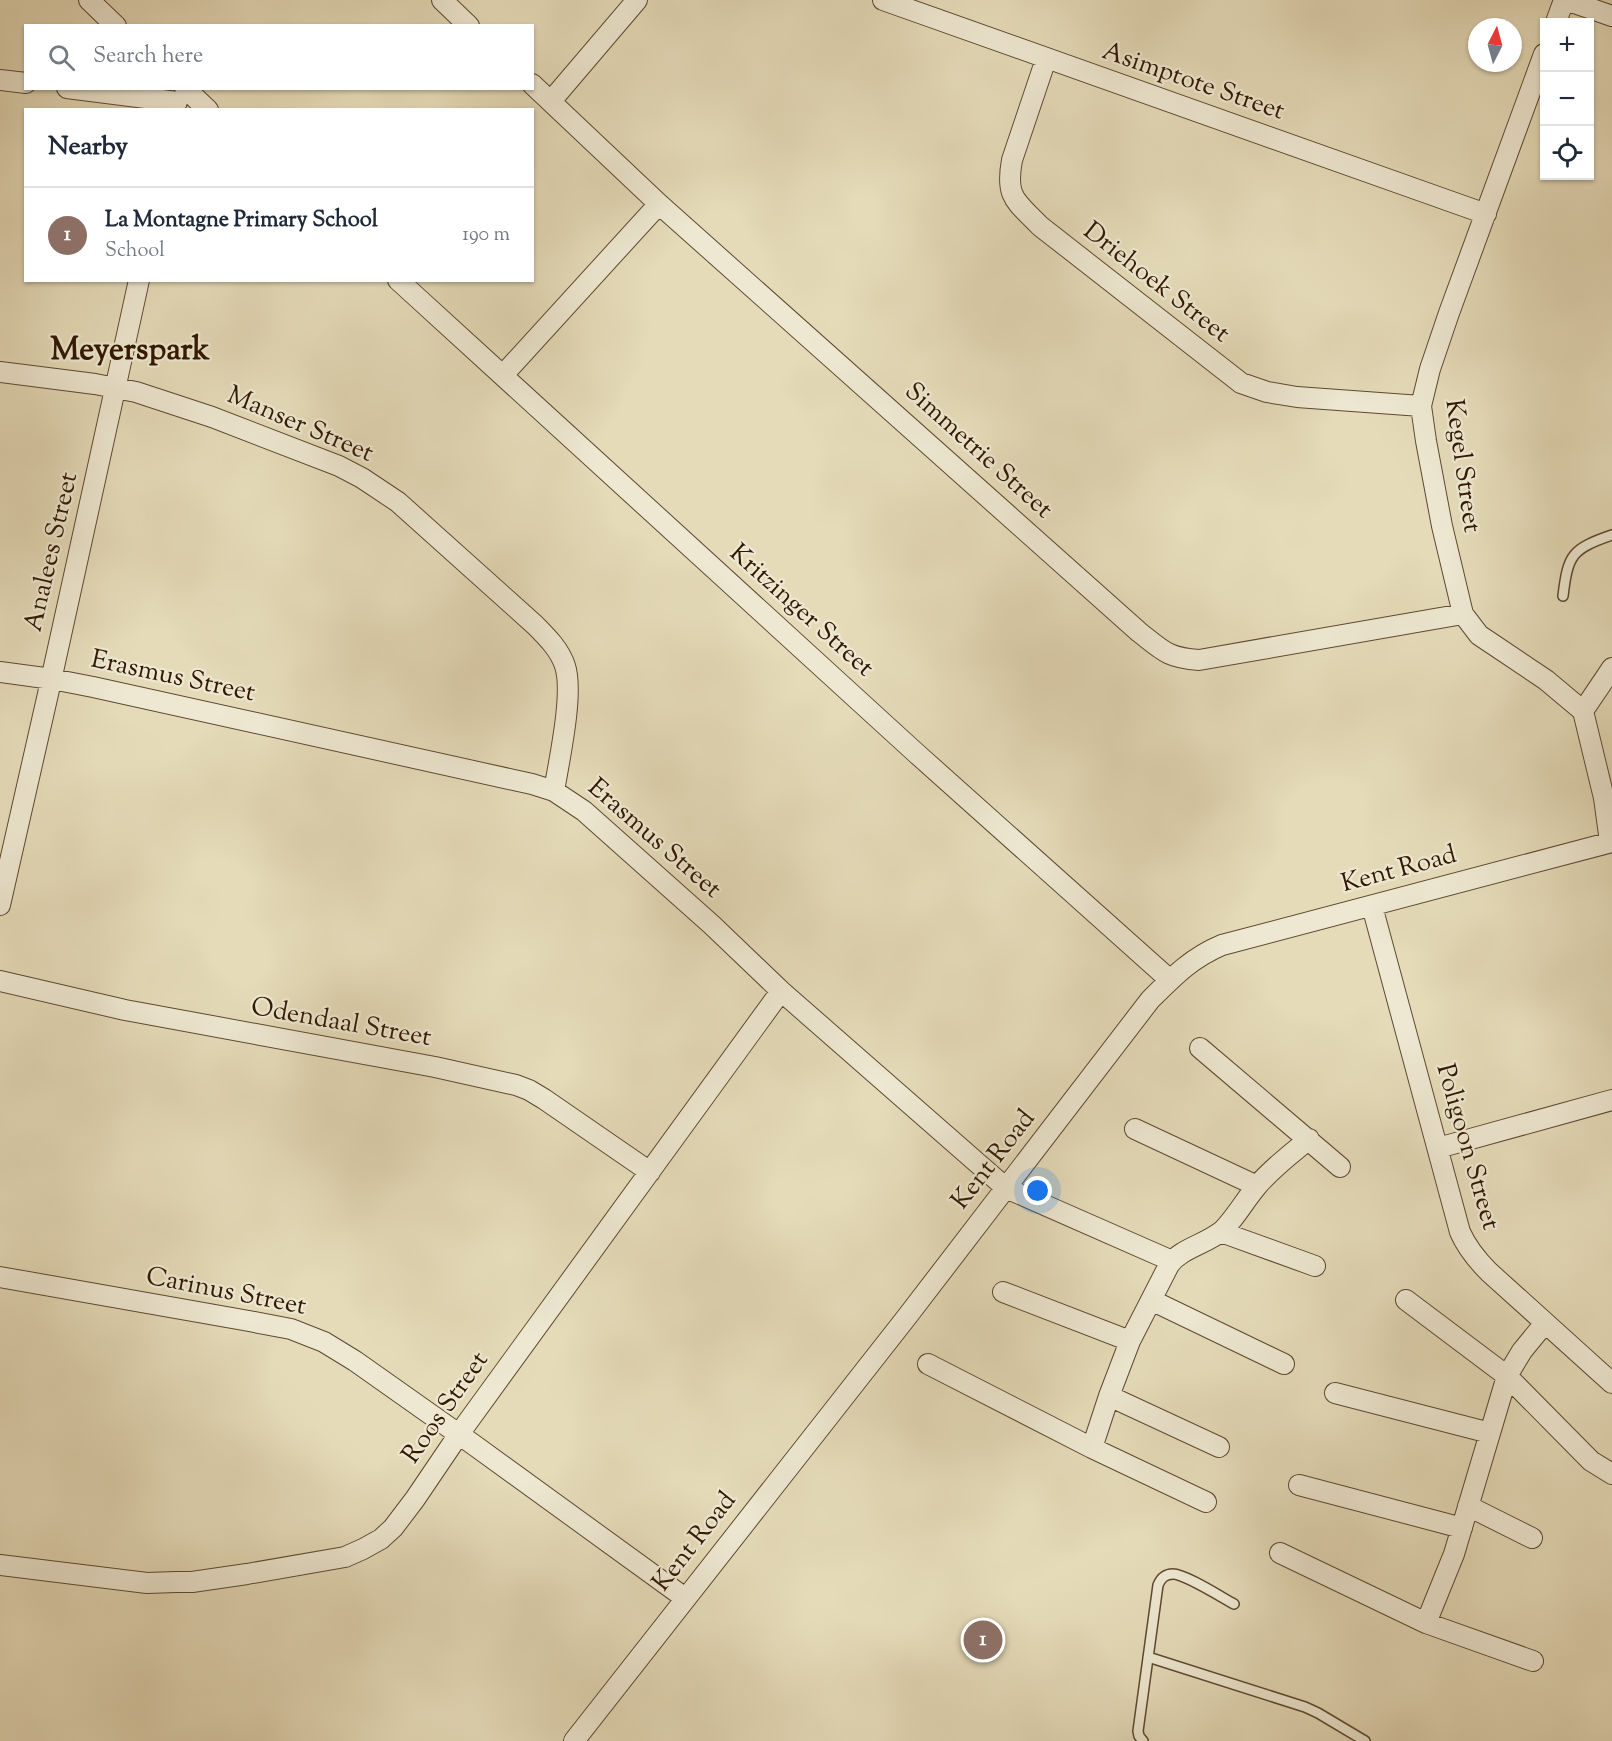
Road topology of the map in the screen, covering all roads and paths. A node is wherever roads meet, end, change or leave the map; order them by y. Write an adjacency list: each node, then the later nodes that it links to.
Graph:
1 (89, 0): 8 (street)
2 (442, 0): 9 (street)
3 (637, 0): 17 (street)
4 (883, 0): 10 (street, Asimptote Street)
5 (1565, 0): 6 (street); 7 (street)
6 (1612, 16)
7 (1558, 18)
8 (114, 24)
9 (467, 24)
10 (1046, 59): 20 (street, Asimptote Street); 26 (street, Driehoek Street)
11 (1540, 68): 20 (street, Kegel Street)
12 (0, 80): 13 (street)
13 (24, 83)
14 (534, 86): 17 (street, Simmetrie Street)
15 (92, 90): 16 (street)
16 (179, 97): 18 (street)
17 (551, 101): 19 (street, Simmetrie Street)
18 (204, 108)
19 (659, 204): 24 (street); 29 (street, Simmetrie Street)
20 (1486, 214): 26 (street, Kegel Street)
21 (139, 282): 25 (street, Analees Street)
22 (400, 282): 24 (street, Kritzinger Street)
23 (0, 372): 25 (street, Manser Street)
24 (503, 375): 38 (street, Kritzinger Street)
25 (116, 387): 32 (street, Analees Street); 34 (street, Manser Street)
26 (1421, 406): 29 (street, Kegel Street)
27 (1612, 535): 28 (lane)
28 (1563, 596)
29 (1463, 614): 33 (street, Kegel Street)
30 (1612, 668): 33 (street)
31 (0, 672): 32 (street, Erasmus Street)
32 (52, 679): 34 (street, Erasmus Street); 36 (street, Analees Street)
33 (1583, 711): 35 (street)
34 (554, 791): 40 (street, Erasmus Street)
35 (1611, 842): 37 (street, Kent Road)
36 (0, 905)
37 (1372, 906): 38 (street, Kent Road); 45 (street, Poligoon Street)
38 (1170, 980): 49 (street, Kent Road)
39 (0, 981): 47 (street, Odendaal Street)
40 (781, 991): 47 (street, Roos Street); 49 (street, Erasmus Street)
41 (1200, 1048): 44 (street)
42 (1612, 1100): 45 (street)
43 (1135, 1129): 48 (street)
44 (1309, 1140): 46 (street); 48 (street)
45 (1438, 1148): 57 (street, Poligoon Street)
46 (1340, 1167)
47 (650, 1172): 66 (street, Roos Street)
48 (1257, 1186): 50 (street)
49 (1006, 1188): 51 (street, Erasmus Street); 77 (street, Kent Road)
50 (1221, 1232): 51 (street); 52 (street)
51 (1172, 1261): 55 (street)
52 (1315, 1266)
53 (0, 1277): 66 (street, Carinus Street)
54 (1003, 1292): 58 (street)
55 (1151, 1300): 58 (street); 60 (street)
56 (1406, 1300): 61 (street)
57 (1545, 1323): 61 (street); 62 (street, Poligoon Street)
58 (1130, 1341): 64 (street)
59 (928, 1364): 68 (street)
60 (1284, 1364)
61 (1507, 1376): 65 (street); 69 (street)
62 (1612, 1383)
63 (1335, 1393): 65 (street)
64 (1109, 1396): 67 (street); 68 (street)
65 (1490, 1433): 72 (street)
66 (459, 1434): 76 (street, Roos Street); 77 (street, Carinus Street)
67 (1219, 1447)
68 (1092, 1448): 71 (street)
69 (1612, 1474)
70 (1299, 1485): 73 (street)
71 (1206, 1502)
72 (1468, 1506): 73 (street); 74 (street)
73 (1461, 1528): 79 (street)
74 (1532, 1538)
75 (1280, 1553): 79 (street)
76 (0, 1565)
77 (685, 1598): 82 (street, Kent Road)
78 (1234, 1604): 80 (lane)
79 (1426, 1623): 81 (street)
80 (1149, 1657): 83 (lane); 84 (lane)
81 (1533, 1661)
82 (574, 1741)
83 (1143, 1741)
84 (1365, 1741)

